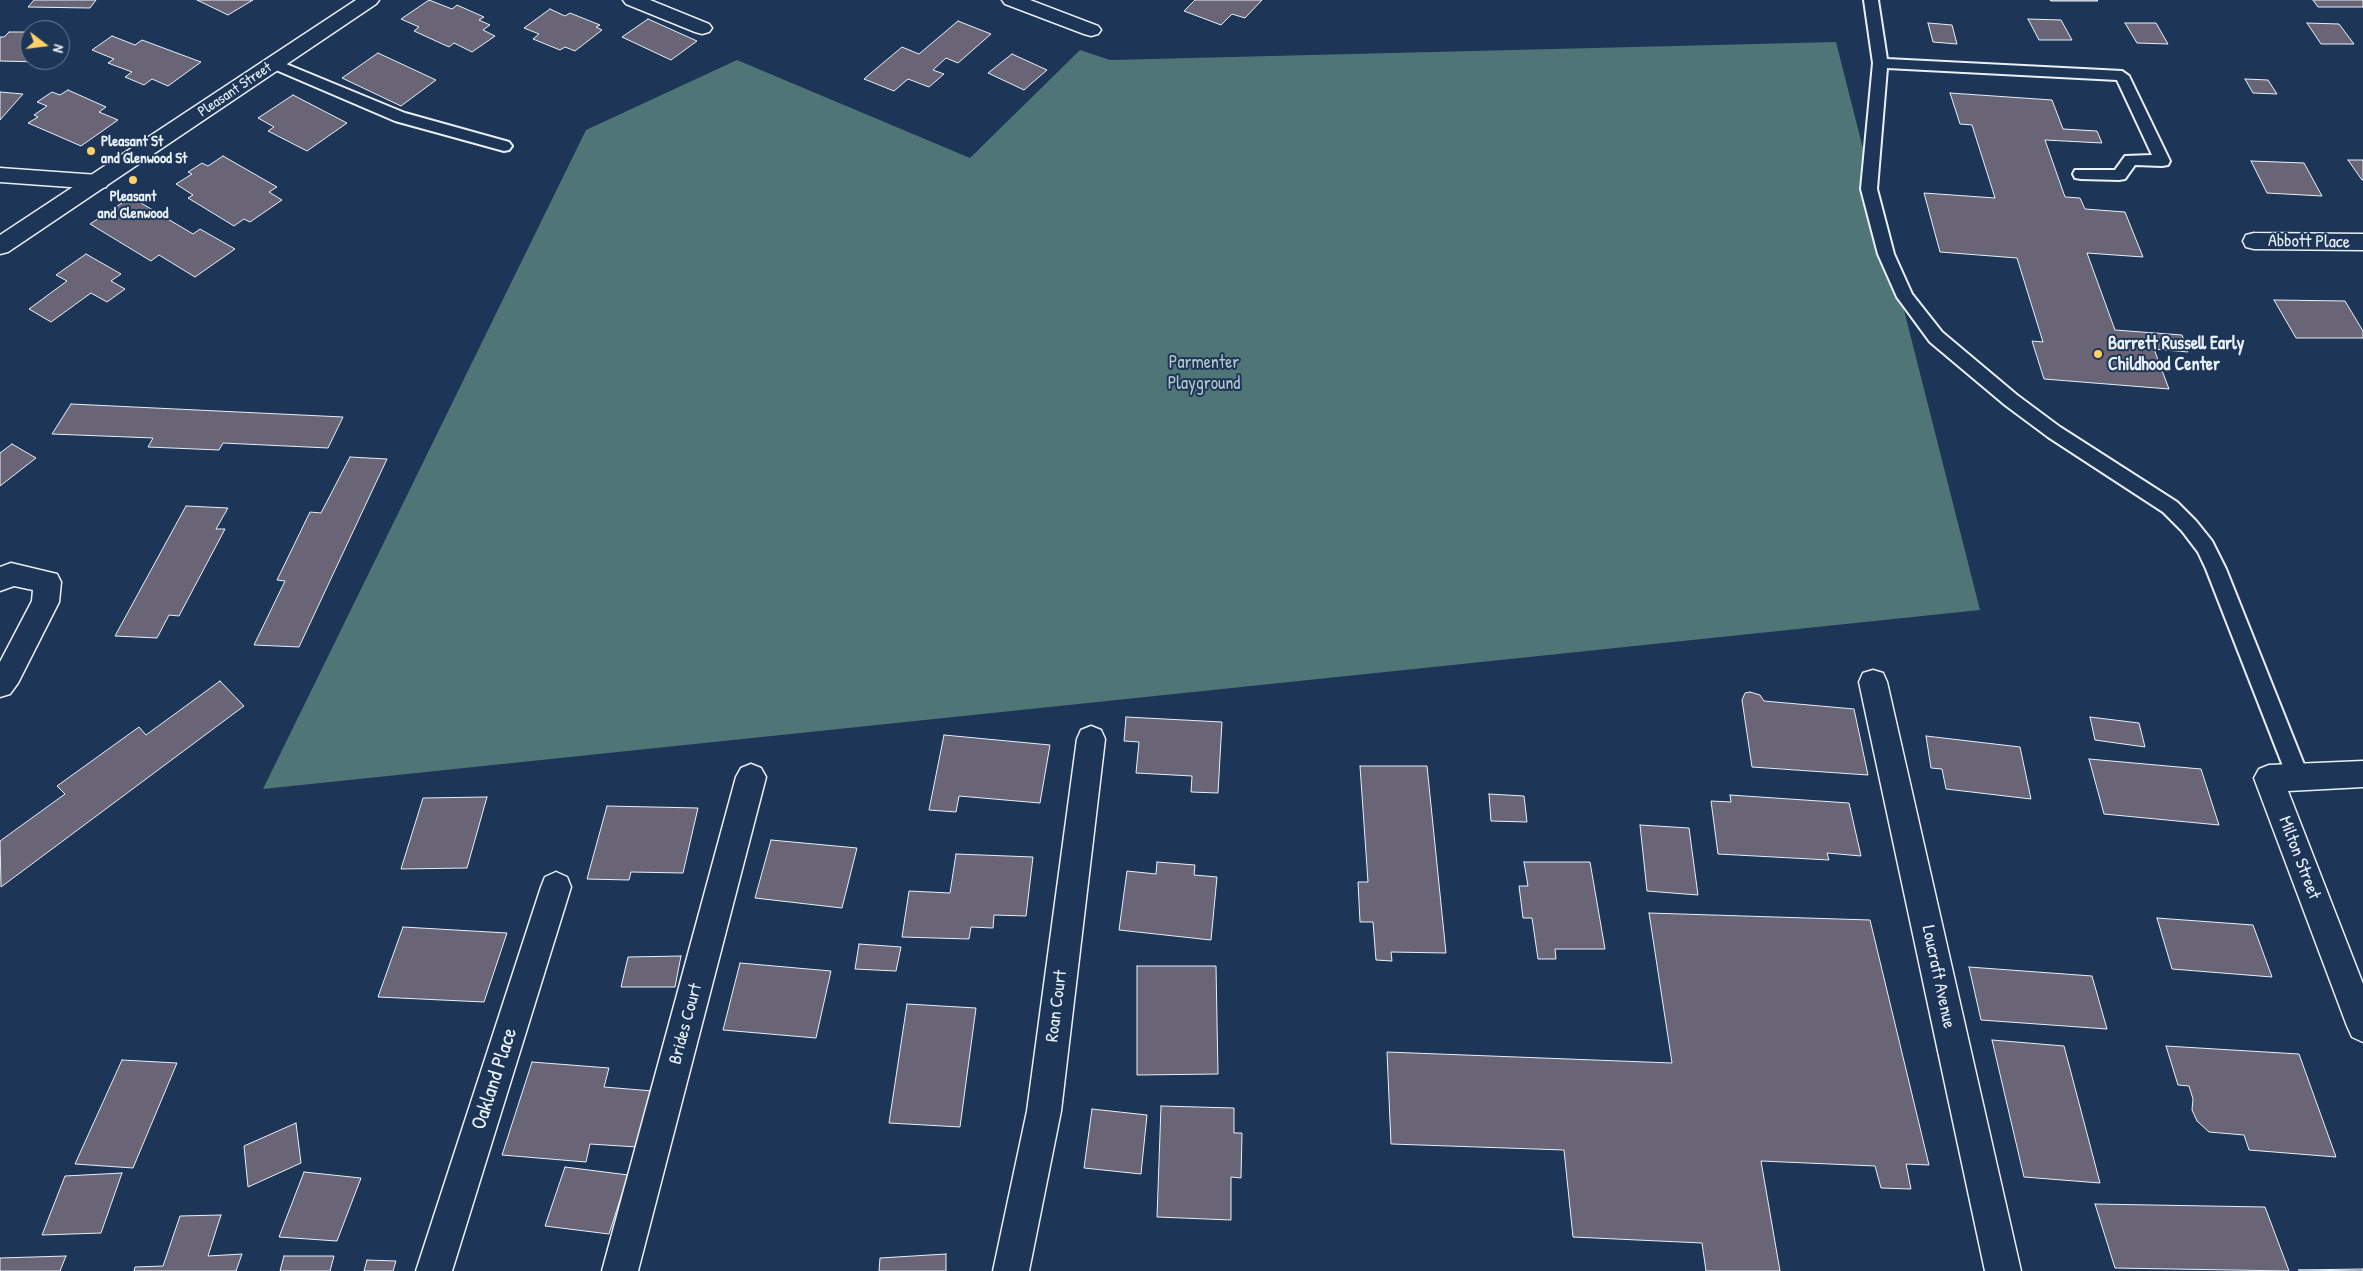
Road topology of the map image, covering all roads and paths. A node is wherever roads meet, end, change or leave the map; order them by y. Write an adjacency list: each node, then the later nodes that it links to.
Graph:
1 (369, 0): 8 (street, Pleasant Street)
2 (632, 0): 5 (street)
3 (1012, 0): 6 (street)
4 (1871, 0): 7 (lane)
5 (702, 28)
6 (1091, 30)
7 (1880, 63): 10 (lane); 22 (lane)
8 (274, 64): 9 (lane); 12 (street, Pleasant Street)
9 (504, 146)
10 (2081, 174)
11 (0, 175): 12 (street)
12 (98, 182): 15 (street, Pleasant Street)
13 (2254, 241): 14 (street, Abbott Place)
14 (2363, 242)
15 (0, 246)
16 (0, 580): 18 (street)
17 (1873, 682): 28 (street, Loucraft Avenue)
18 (0, 685)
19 (1091, 738): 27 (street, Roan Court)
20 (2363, 774): 22 (street, Milton Street)
21 (751, 776): 26 (street, Brides Court)
22 (2298, 777): 24 (street, Milton Street)
23 (556, 887): 25 (street, Oakland Place)
24 (2363, 1026)
25 (434, 1271)
26 (620, 1271)
27 (1011, 1271)
28 (2003, 1271)

